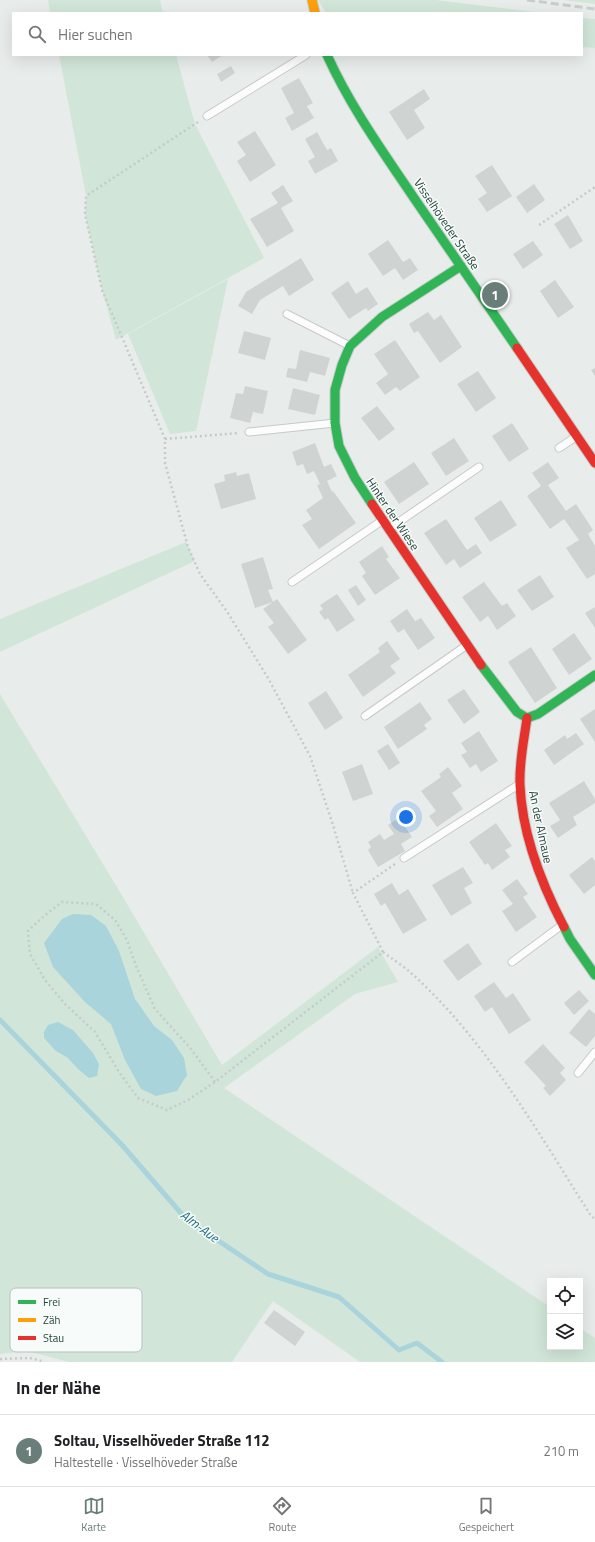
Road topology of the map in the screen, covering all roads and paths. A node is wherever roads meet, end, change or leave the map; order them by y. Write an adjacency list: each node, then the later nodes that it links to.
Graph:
1 (312, 0): 2 (street)
2 (315, 12)
3 (304, 56): 5 (lane)
4 (327, 56): 8 (street, Visselhöveder Straße)
5 (207, 116): 14 (path)
6 (595, 187): 7 (path)
7 (539, 225)
8 (461, 266): 10 (street, Hinter der Wiese); 13 (street, Visselhöveder Straße)
9 (287, 314): 10 (lane)
10 (350, 346): 11 (street, Hinter der Wiese)
11 (335, 423): 12 (lane); 18 (street, Hinter der Wiese)
12 (249, 432): 14 (path)
13 (577, 436): 15 (lane); 16 (street, Visselhöveder Straße)
14 (165, 439): 27 (path)
15 (559, 448)
16 (595, 463)
17 (479, 467): 19 (lane)
18 (383, 520): 19 (street, Hinter der Wiese); 20 (lane)
19 (389, 529): 21 (street, Hinter der Wiese)
20 (292, 582)
21 (467, 644): 23 (lane); 24 (street, Hinter der Wiese)
22 (595, 675): 24 (street)
23 (365, 716)
24 (527, 718): 25 (street, An der Almaue)
25 (520, 784): 26 (lane); 28 (street, An der Almaue)
26 (404, 858): 27 (path)
27 (353, 894): 29 (path)
28 (562, 924): 30 (lane); 31 (street, An der Almaue)
29 (383, 952): 34 (path); 35 (path)
30 (512, 962)
31 (594, 973)
32 (595, 1052): 33 (lane)
33 (578, 1073)
34 (215, 1082): 34 (path)
35 (595, 1219)
36 (0, 1359): 37 (path)
37 (45, 1362)

